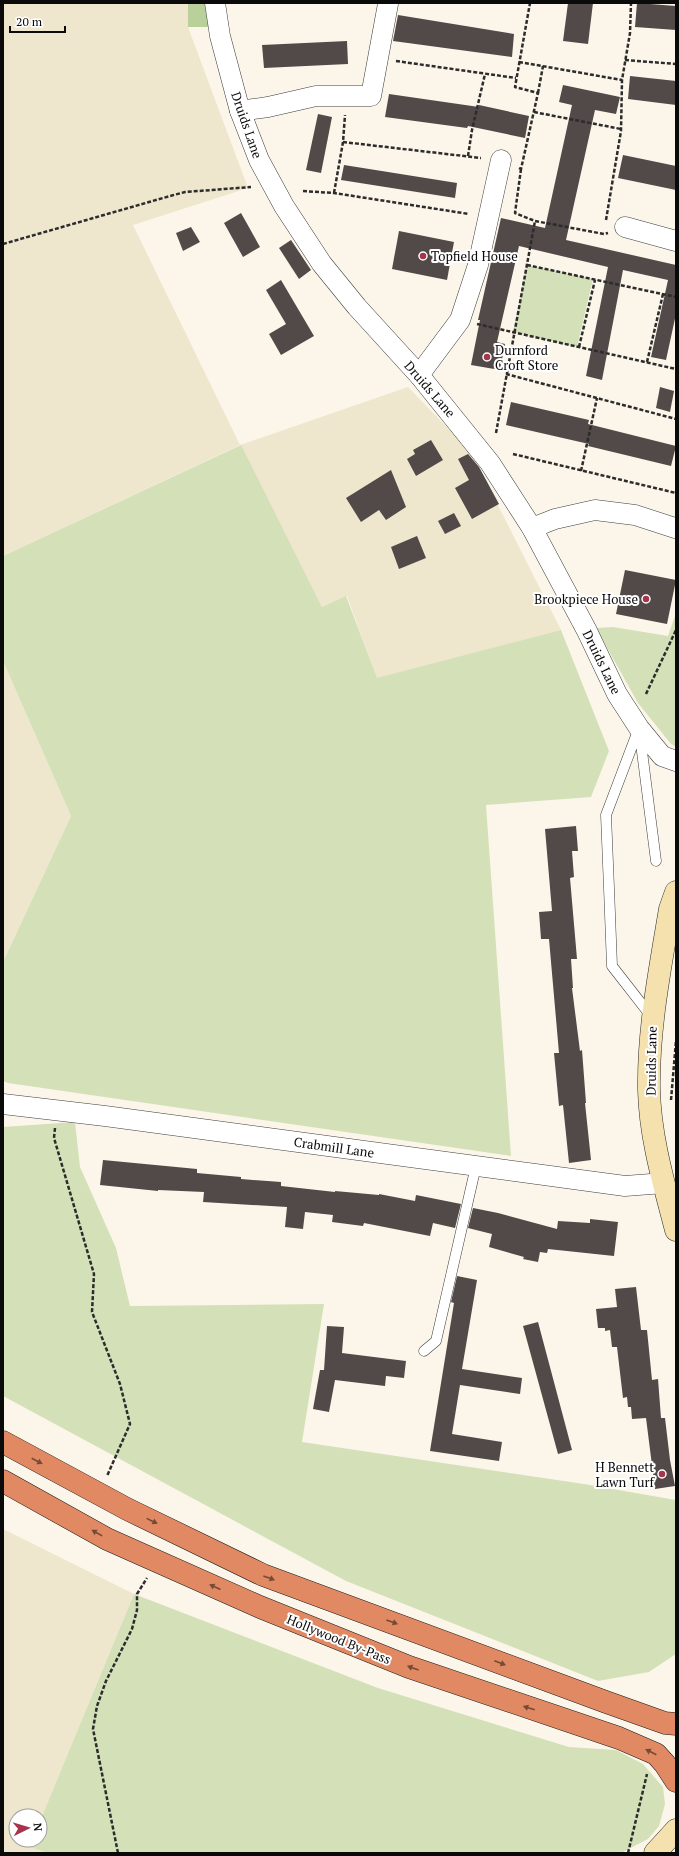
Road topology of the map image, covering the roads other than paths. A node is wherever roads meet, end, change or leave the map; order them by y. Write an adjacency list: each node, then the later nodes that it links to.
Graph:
1 (215, 3): 3 (street, Druids Lane)
2 (388, 4): 3 (street)
3 (240, 111): 7 (street, Druids Lane)
4 (501, 160): 7 (street)
5 (624, 227): 6 (street)
6 (676, 241)
7 (419, 375): 8 (street, Druids Lane)
8 (532, 528): 9 (street); 10 (street, Druids Lane)
9 (675, 528)
10 (639, 728): 11 (street, Druids Lane); 12 (lane); 14 (lane)
11 (676, 761)
12 (656, 861)
13 (676, 892): 14 (street, Druids Lane)
14 (652, 1018): 17 (street, Druids Lane)
15 (3, 1104): 16 (street, Crabmill Lane)
16 (476, 1166): 17 (street, Crabmill Lane); 19 (lane)
17 (664, 1184): 18 (street, Druids Lane)
18 (676, 1230)
19 (424, 1351)
20 (3, 1442): 22 (highway, one-way to 22)
21 (3, 1481): 23 (highway, Hollywood By-Pass, one-way to 21)
22 (676, 1724)
23 (676, 1781)
24 (676, 1830): 25 (street)
25 (655, 1853)

